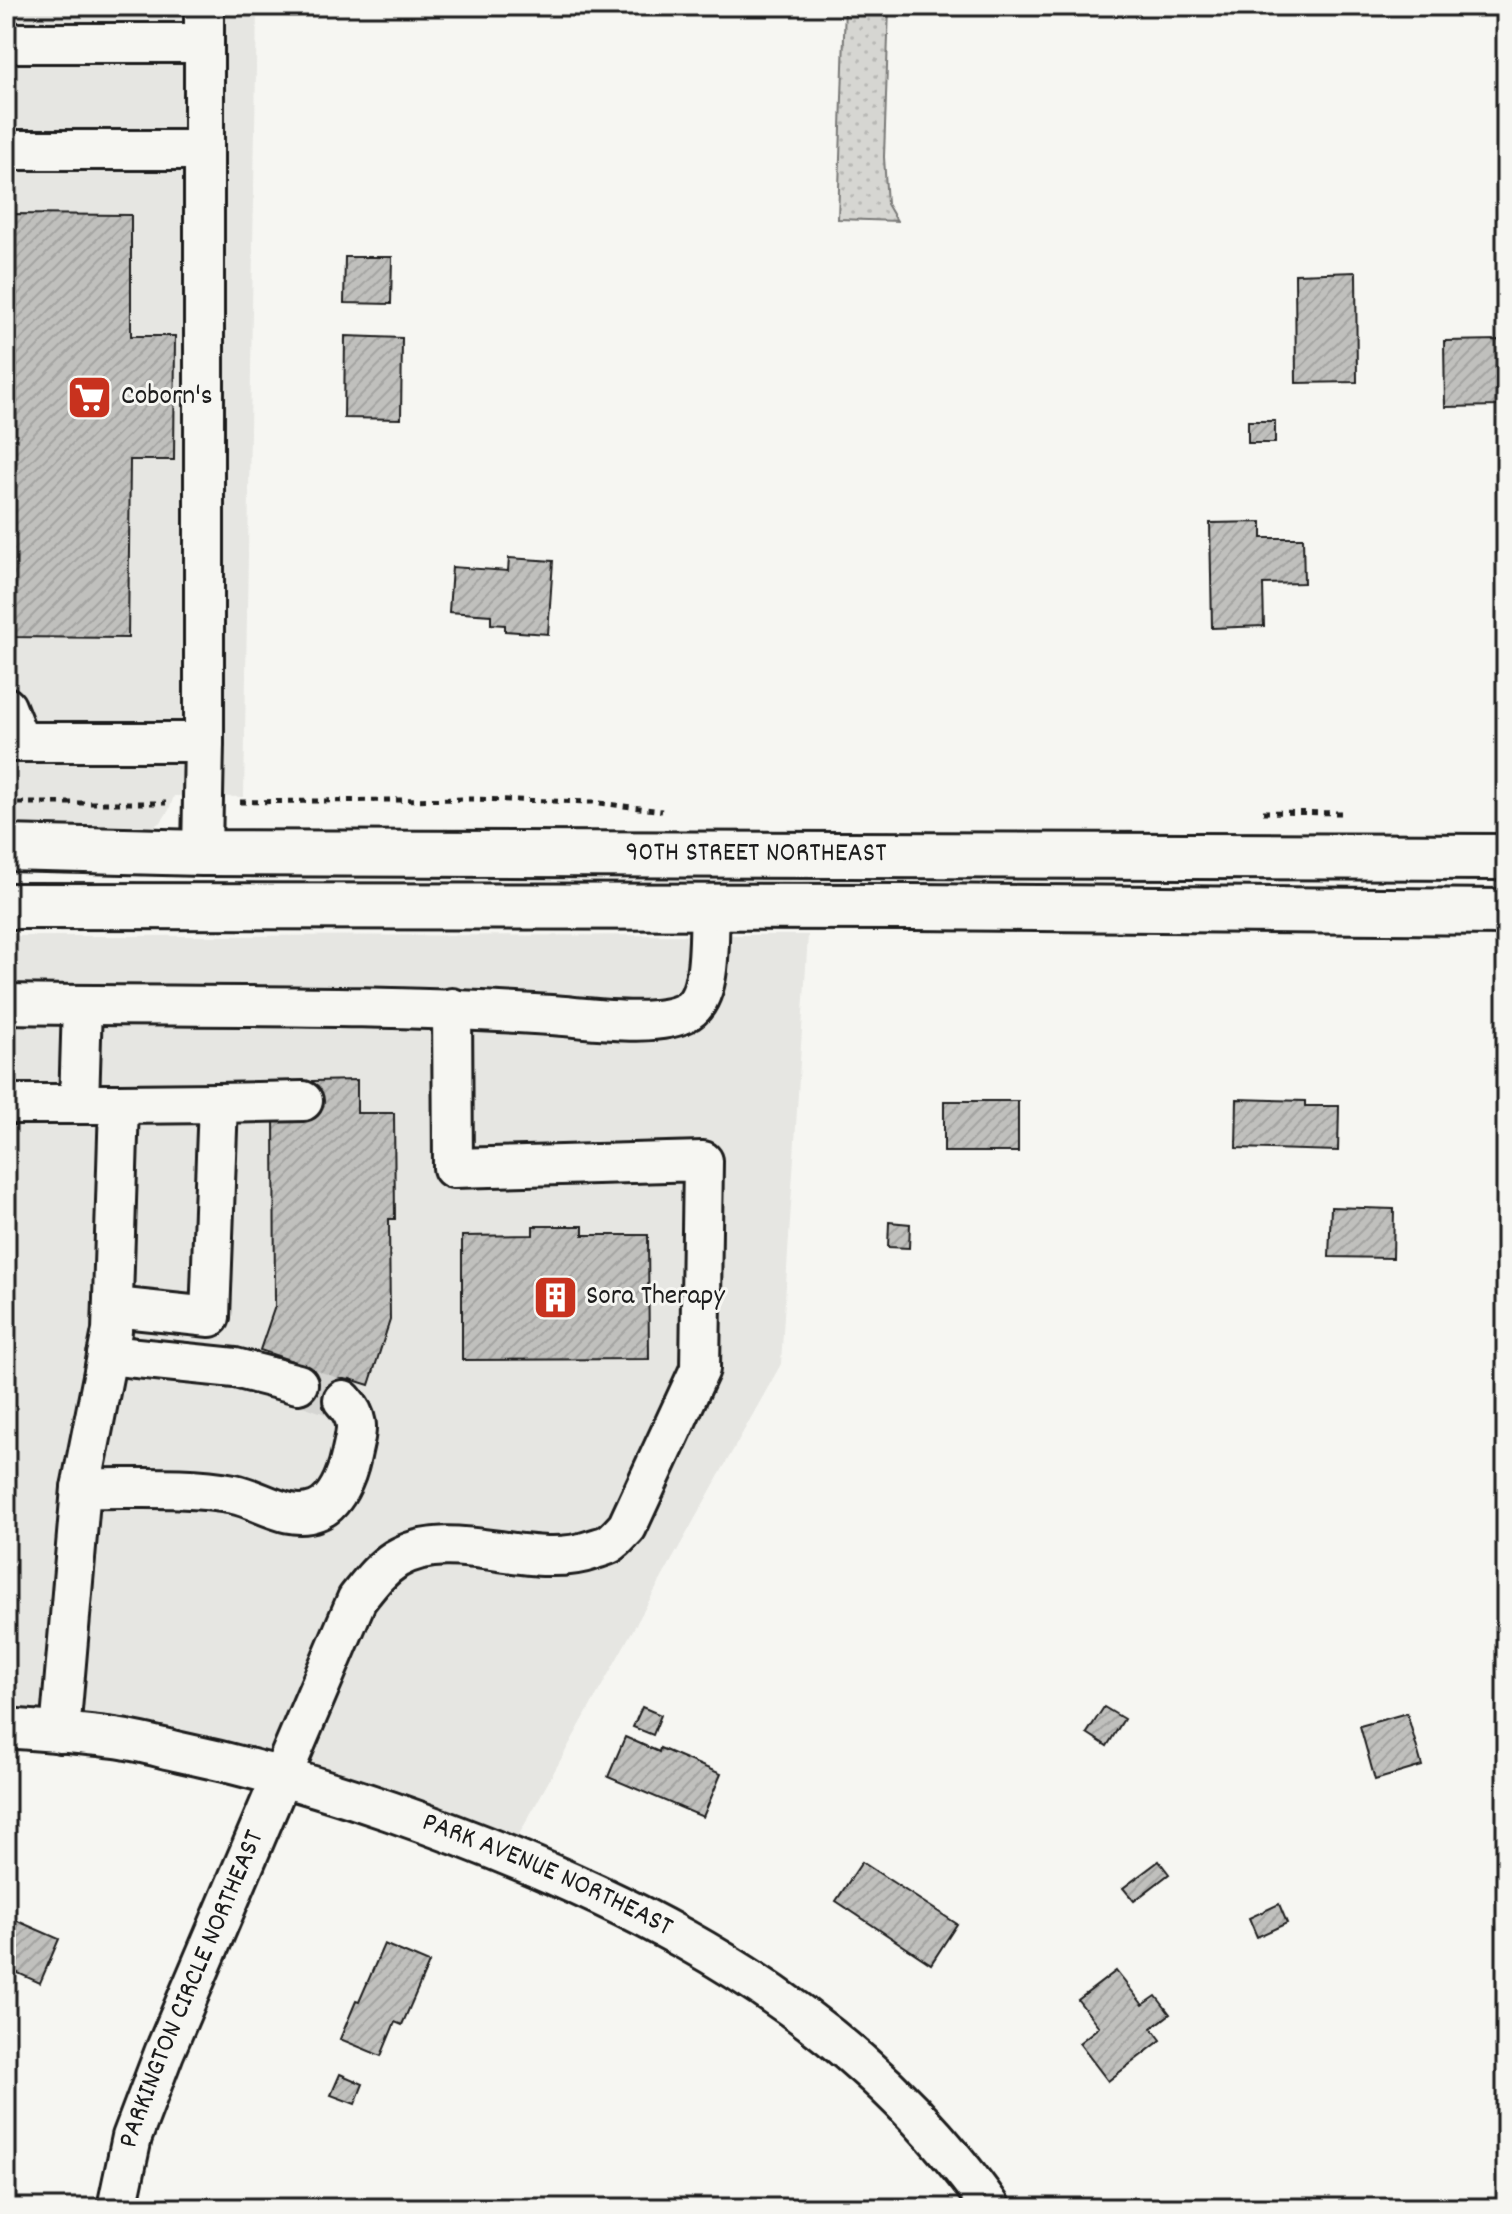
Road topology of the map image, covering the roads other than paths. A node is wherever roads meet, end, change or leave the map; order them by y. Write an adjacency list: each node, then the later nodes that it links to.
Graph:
1 (204, 24): 2 (street); 4 (street)
2 (6, 43)
3 (6, 150): 4 (street)
4 (204, 150): 7 (street)
5 (6, 707): 6 (street)
6 (13, 742): 7 (street)
7 (204, 742): 9 (street)
8 (6, 848): 9 (main road, 90TH STREET NORTHEAST)
9 (202, 853): 10 (main road, 90TH STREET NORTHEAST)
10 (1506, 857)
11 (6, 906): 12 (main road, 90TH STREET NORTHEAST)
12 (710, 909): 13 (main road, 90TH STREET NORTHEAST); 16 (street)
13 (1506, 912)
14 (6, 1004): 15 (street)
15 (82, 1005): 16 (street); 20 (street)
16 (452, 1008): 29 (street, PARKINGTON CIRCLE NORTHEAST)
17 (303, 1101): 18 (street)
18 (218, 1103): 21 (street); 22 (street)
19 (6, 1104): 20 (street)
20 (79, 1104): 21 (street)
21 (119, 1104): 22 (street)
22 (114, 1307): 23 (street)
23 (107, 1355): 24 (street); 26 (street)
24 (298, 1384)
25 (343, 1400): 26 (street)
26 (81, 1488): 28 (street)
27 (6, 1728): 28 (street, PARK AVENUE NORTHEAST)
28 (60, 1733): 29 (street, PARK AVENUE NORTHEAST)
29 (280, 1777): 30 (street, PARKINGTON CIRCLE NORTHEAST); 31 (street, PARK AVENUE NORTHEAST)
30 (117, 2208)
31 (991, 2208)

